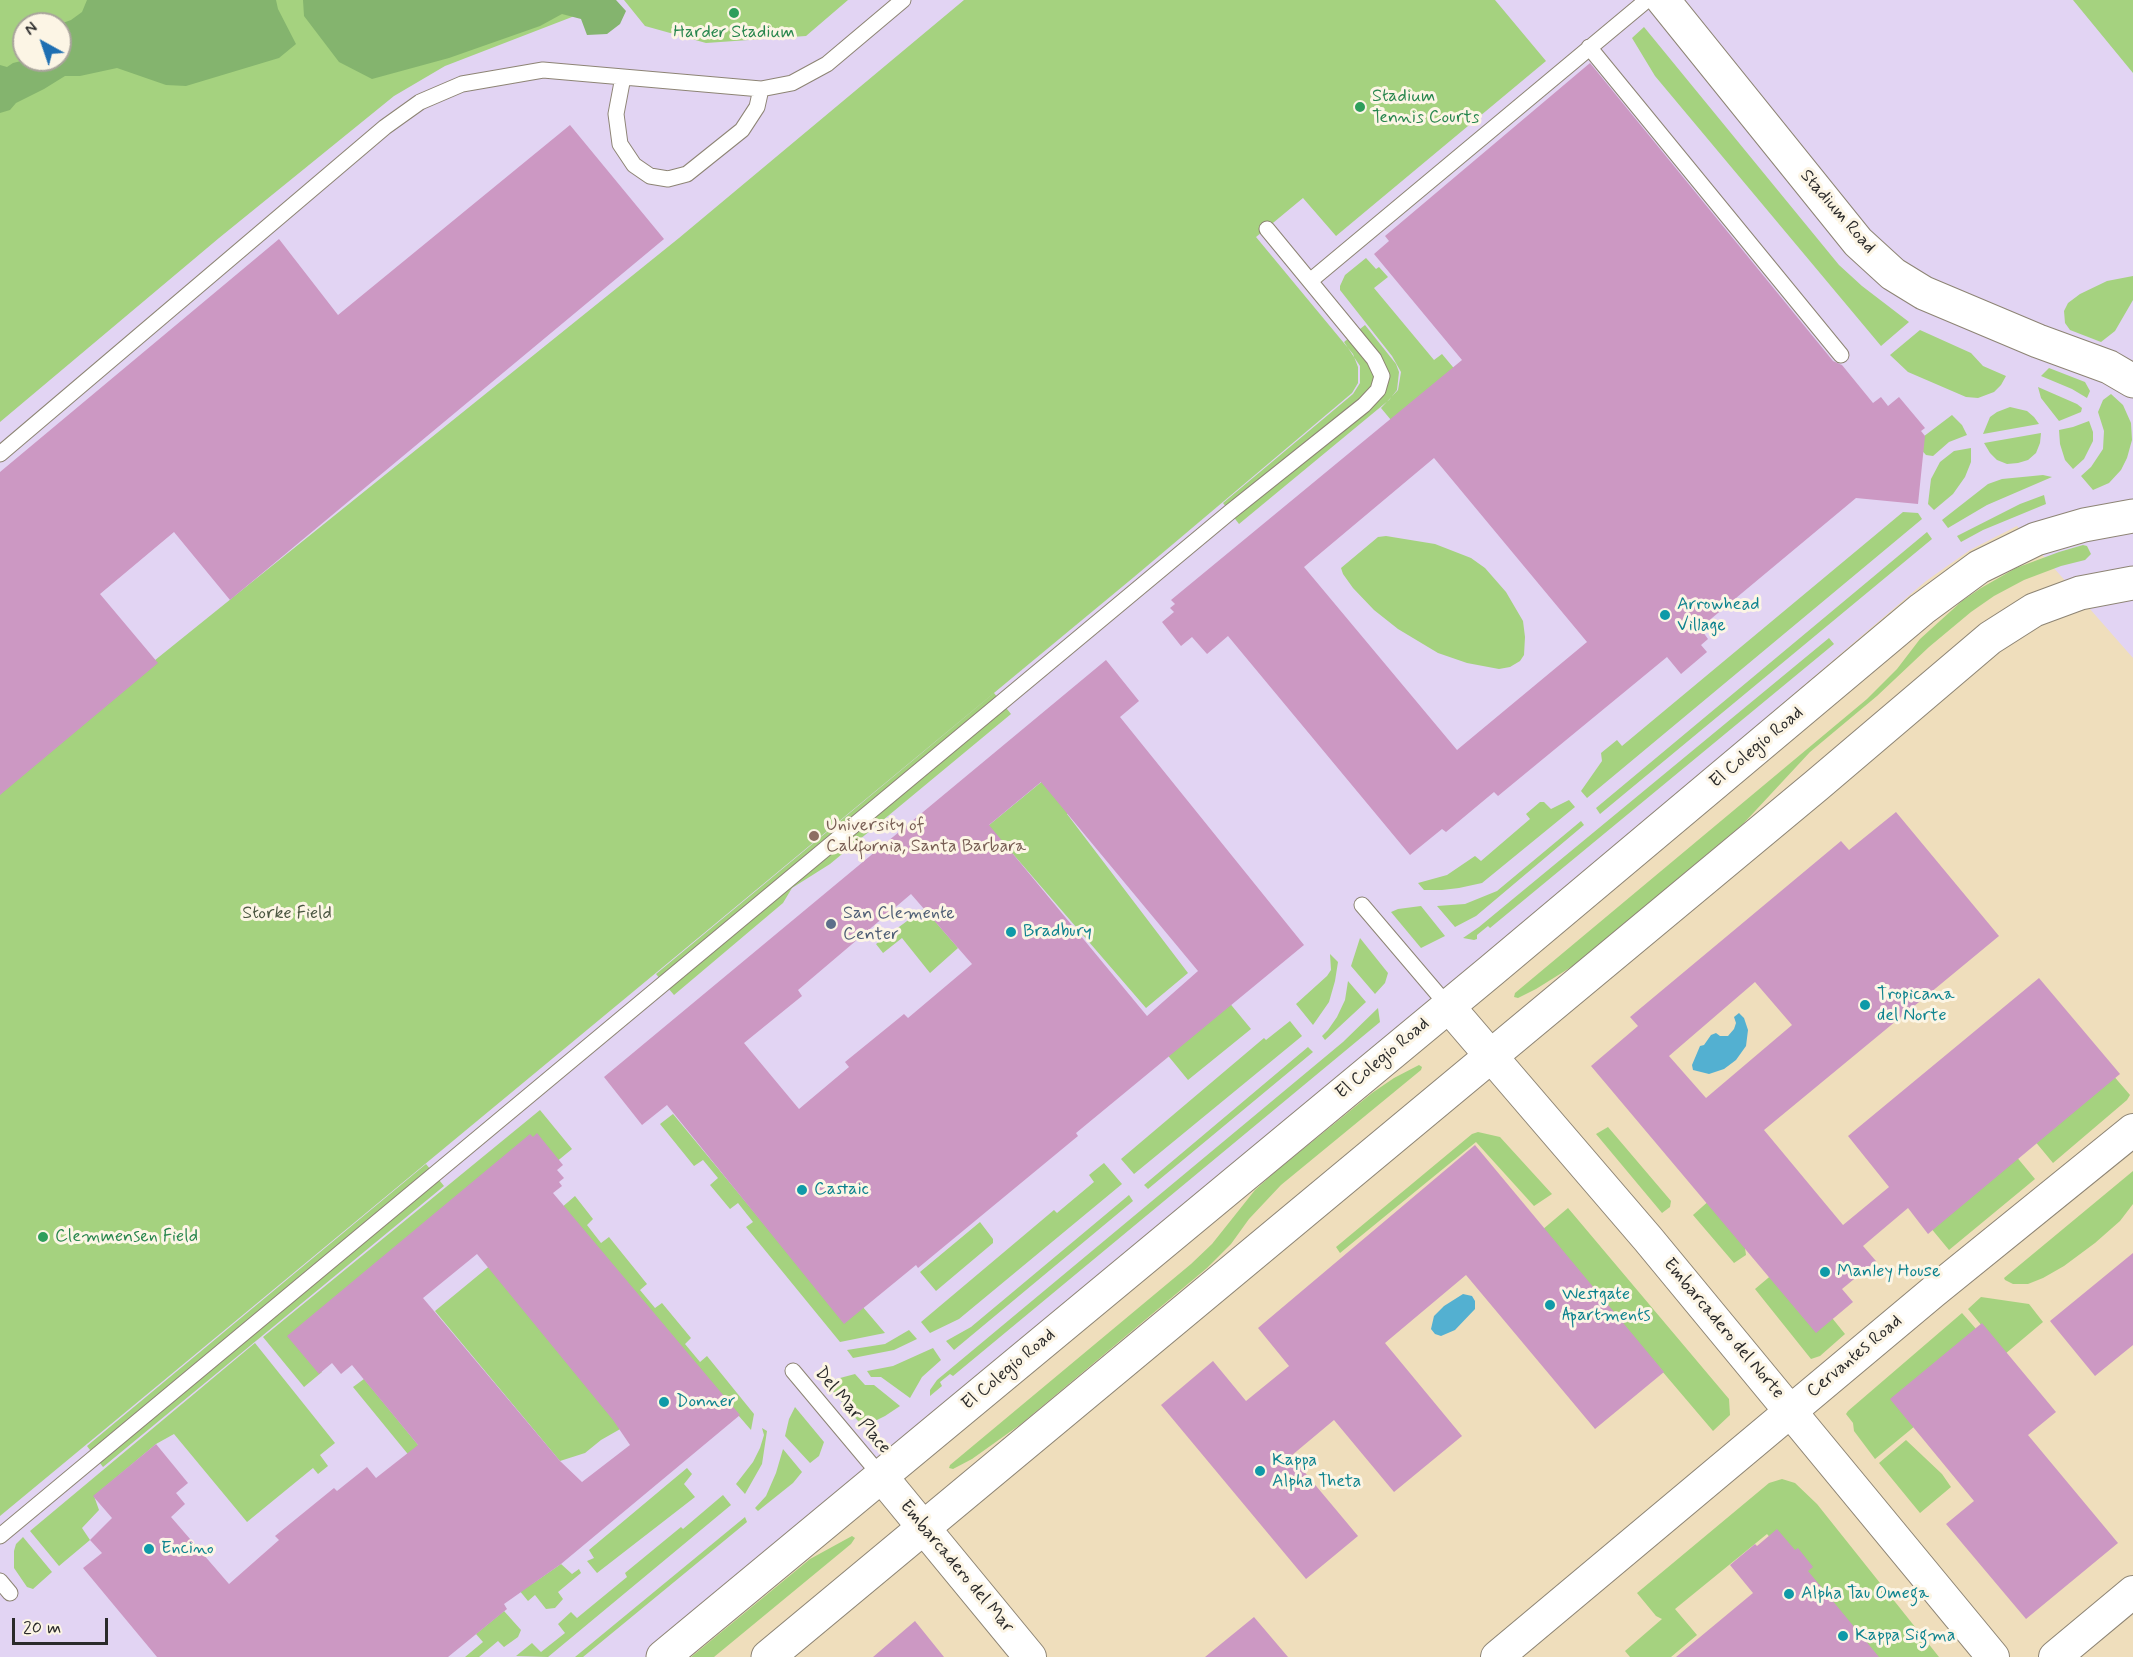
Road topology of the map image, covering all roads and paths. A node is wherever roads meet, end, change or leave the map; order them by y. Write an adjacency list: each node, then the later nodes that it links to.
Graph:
1 (903, 0): 6 (lane)
2 (1647, 0): 4 (lane)
3 (1663, 0): 10 (main road, Stadium Road)
4 (1589, 47): 8 (lane); 9 (lane)
5 (623, 77): 6 (lane); 6 (lane); 11 (lane)
6 (761, 89)
7 (1267, 229): 8 (lane)
8 (1310, 280): 22 (lane)
9 (1840, 355)
10 (2133, 381)
11 (0, 454)
12 (2133, 516): 15 (main road, El Colegio Road)
13 (2133, 583): 16 (main road)
14 (1362, 905): 15 (lane)
15 (1448, 1006): 16 (street, Embarcadero del Norte); 20 (main road, El Colegio Road)
16 (1492, 1056): 19 (street, Embarcadero del Norte); 21 (main road)
17 (2133, 1130): 19 (street, Cervantes Road)
18 (793, 1371): 20 (lane, Del Mar Place)
19 (1791, 1411): 27 (street, Cervantes Road); 28 (street, Embarcadero del Norte)
20 (881, 1476): 21 (street, Embarcadero del Mar); 24 (main road, El Colegio Road)
21 (924, 1529): 25 (main road); 26 (street, Embarcadero del Mar)
22 (0, 1536)
23 (2133, 1592): 29 (street)
24 (663, 1657)
25 (768, 1657)
26 (1030, 1657)
27 (1497, 1657)
28 (1993, 1657)
29 (2055, 1657)

